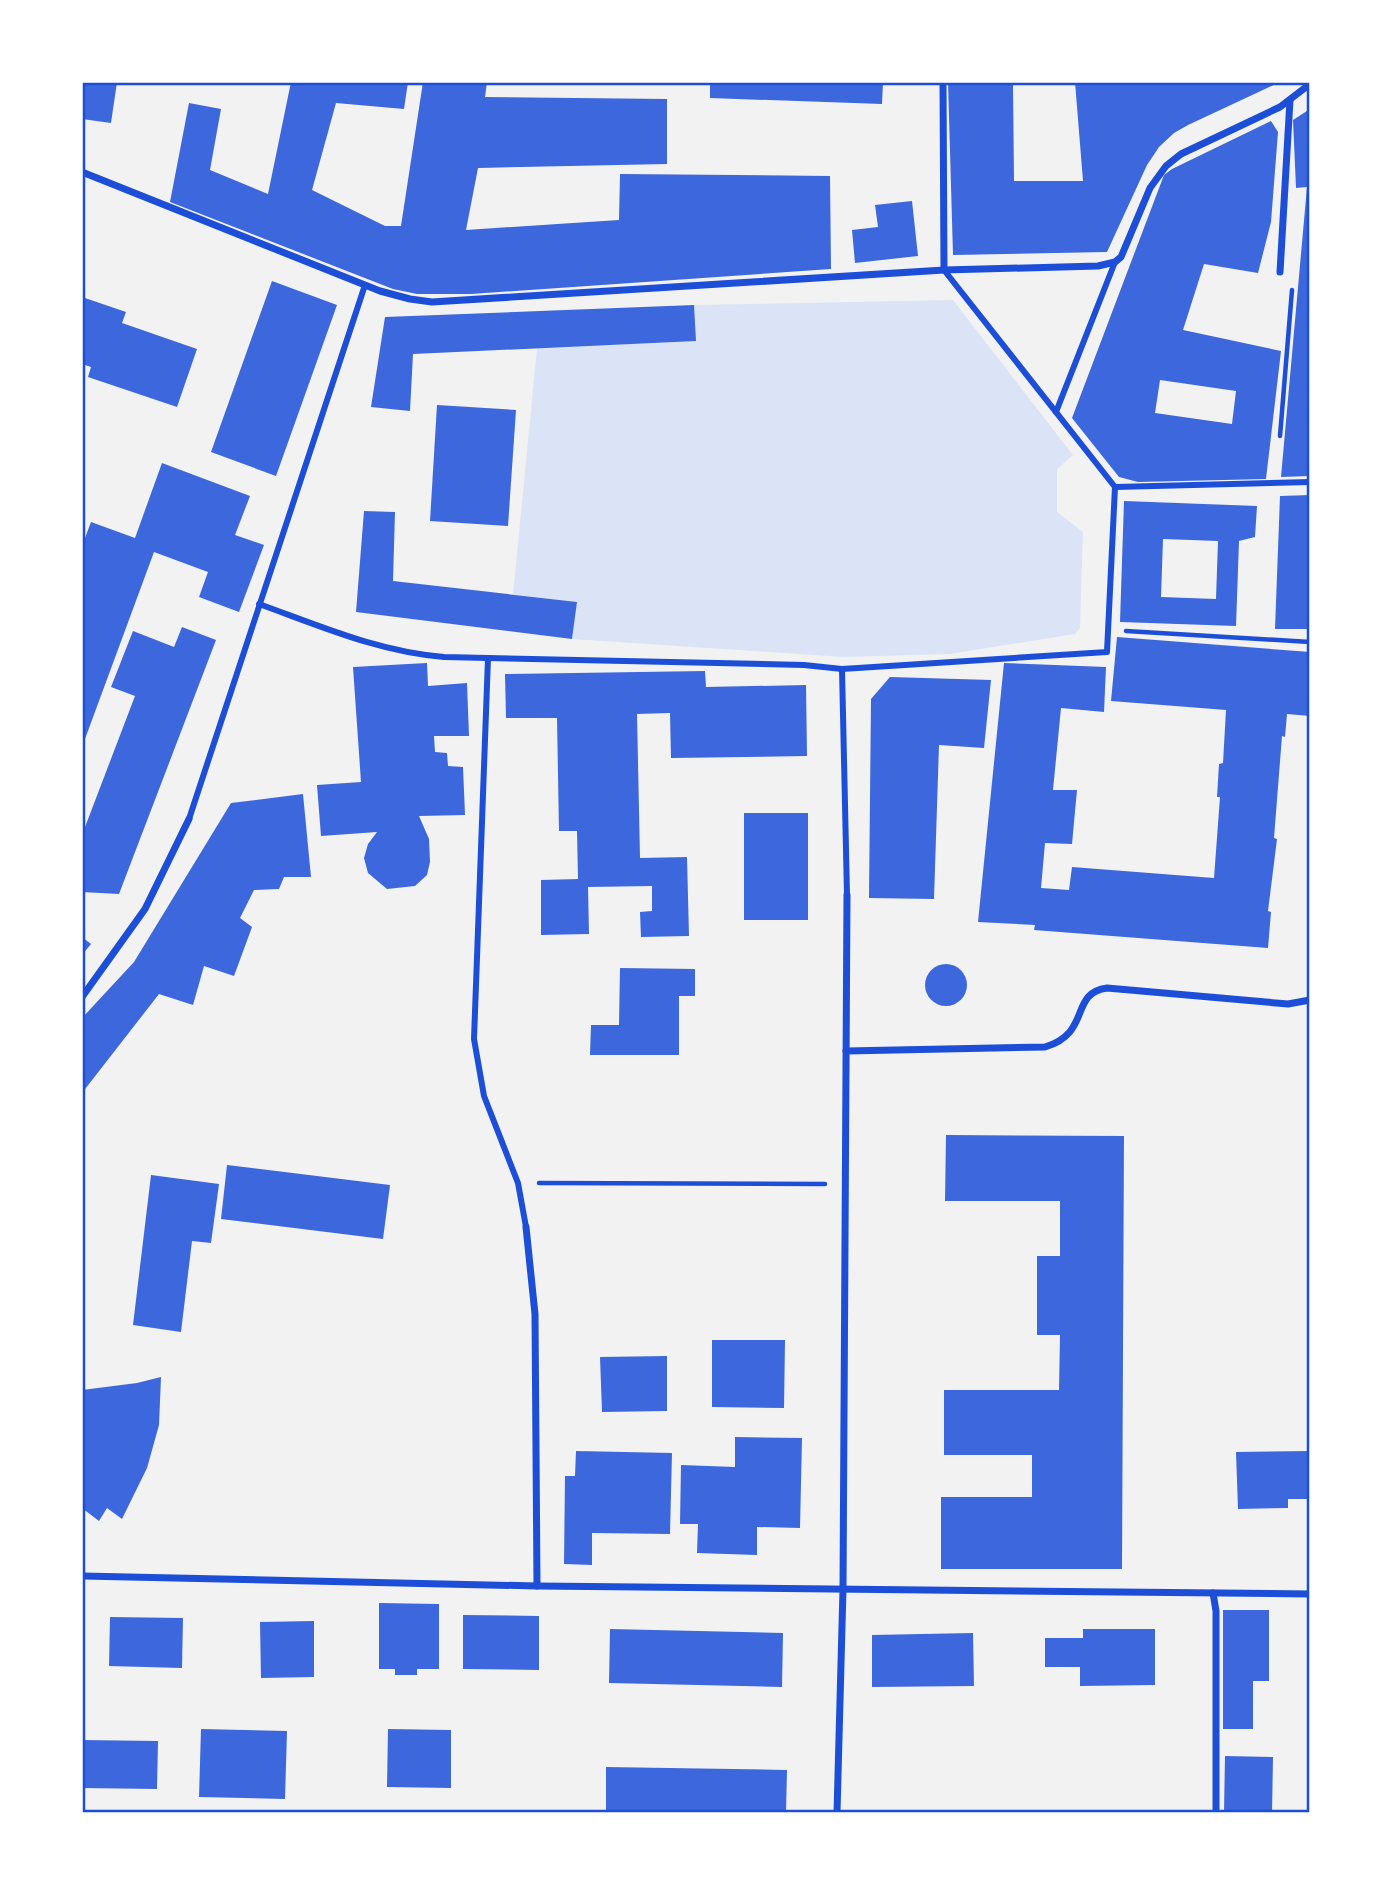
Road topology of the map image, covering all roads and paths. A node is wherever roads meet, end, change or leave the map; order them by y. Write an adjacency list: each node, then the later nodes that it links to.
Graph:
1 (943, 82): 6 (street)
2 (1310, 85): 3 (street)
3 (1290, 100): 5 (street); 7 (street)
4 (82, 172): 8 (street)
5 (1115, 262): 6 (street); 9 (street)
6 (944, 270): 8 (street); 9 (street)
7 (1280, 272): 10 (path)
8 (365, 285): 13 (street)
9 (1056, 412): 12 (street)
10 (1280, 436)
11 (1310, 482): 12 (street)
12 (1115, 487): 14 (street)
13 (260, 604): 16 (street); 18 (street)
14 (1108, 630): 15 (path); 17 (street)
15 (1310, 642)
16 (488, 658): 17 (street); 23 (street)
17 (842, 669): 19 (street)
18 (189, 819): 20 (street)
19 (847, 895): 22 (street)
20 (82, 997)
21 (1310, 1000): 22 (street)
22 (846, 1051): 24 (street)
23 (517, 1183): 24 (path); 25 (street)
24 (845, 1184): 28 (street)
25 (526, 1227): 27 (street)
26 (82, 1576): 27 (street)
27 (537, 1586): 28 (street)
28 (843, 1589): 29 (street); 31 (street)
29 (1213, 1593): 30 (street); 32 (street)
30 (1310, 1594)
31 (837, 1813)
32 (1216, 1813)

